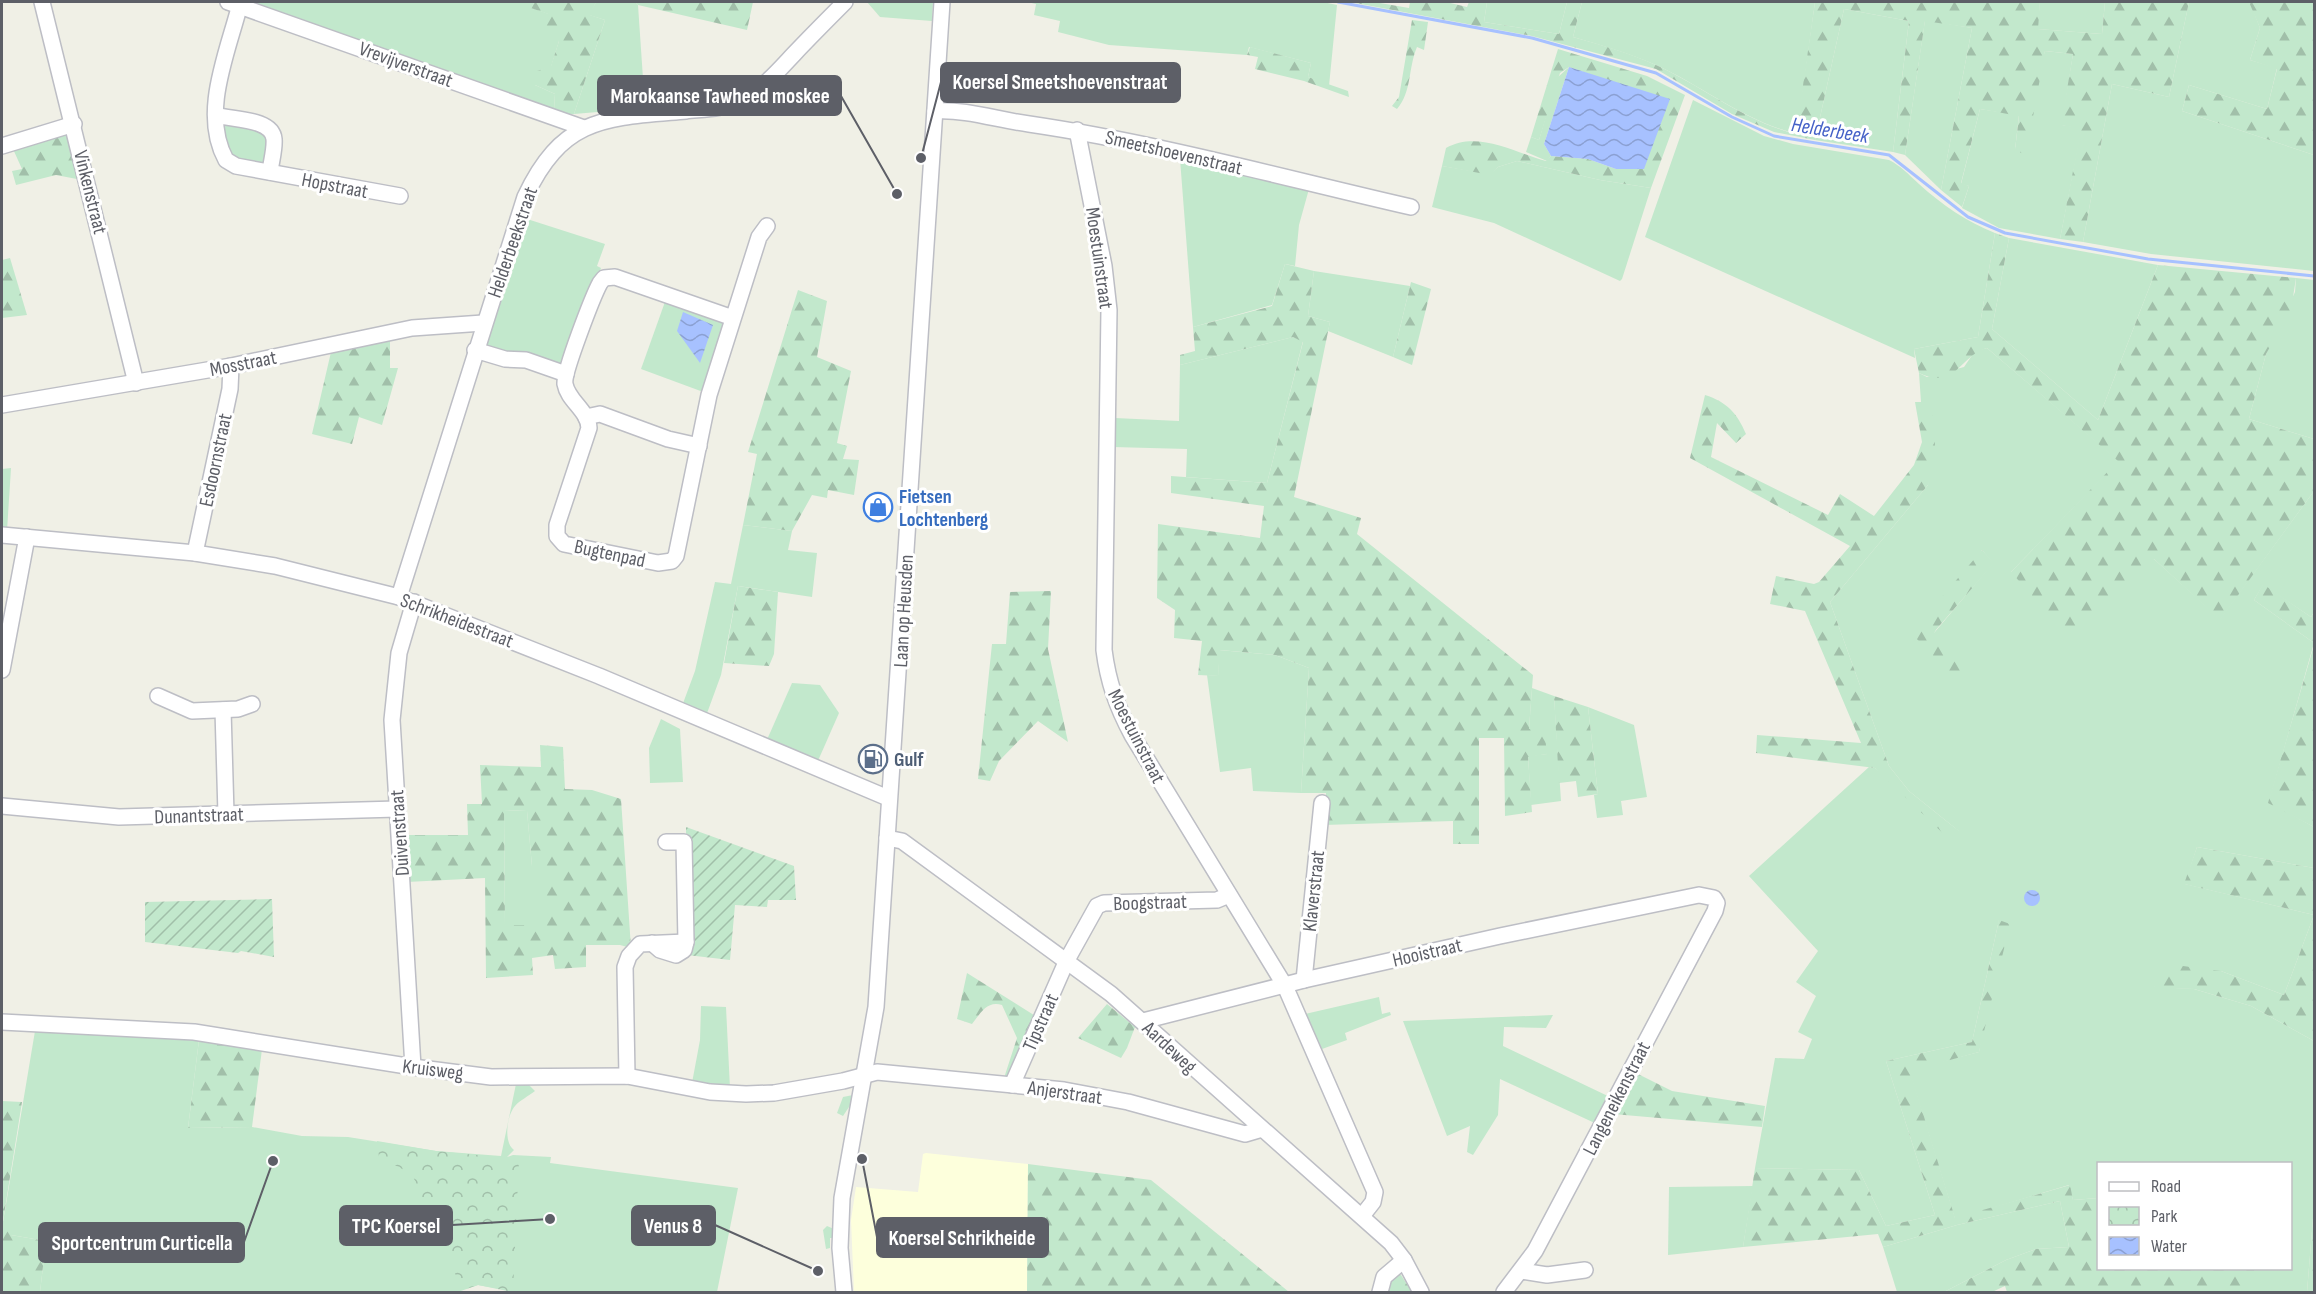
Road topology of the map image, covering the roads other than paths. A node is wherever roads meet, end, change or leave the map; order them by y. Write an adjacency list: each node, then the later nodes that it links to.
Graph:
1 (42, 2): 7 (street, Vinkenstraat)
2 (845, 2): 8 (street, Helderbeekstraat)
3 (942, 2): 5 (street, Laan op Heusden)
4 (234, 3): 6 (street, Hopstraat); 8 (street, Vrevijverstraat)
5 (935, 111): 9 (street, Smeetshoevenstraat); 32 (street, Laan op Heusden)
6 (216, 115): 11 (street, Hopstraat); 11 (street)
7 (74, 124): 10 (street); 20 (street, Vinkenstraat)
8 (584, 128): 16 (street, Helderbeekstraat)
9 (1077, 130): 13 (street, Smeetshoevenstraat); 39 (street, Moestuinstraat)
10 (2, 146)
11 (270, 172): 12 (street, Hopstraat)
12 (400, 196)
13 (1411, 207)
14 (767, 226): 15 (street, Bugtenpad)
15 (733, 318): 19 (street); 23 (street, Bugtenpad)
16 (483, 324): 17 (street, Helderbeekstraat); 18 (street, Mosstraat)
17 (475, 350): 19 (street); 27 (street, Helderbeekstraat)
18 (231, 366): 20 (street, Mosstraat); 26 (street, Esdoornstraat)
19 (566, 374): 22 (street)
20 (136, 383): 21 (street, Mosstraat)
21 (2, 405)
22 (586, 417): 23 (street); 23 (street, Bugtenpad)
23 (699, 446)
24 (2, 536): 25 (street, Schrikheidestraat)
25 (27, 537): 26 (street, Schrikheidestraat); 28 (street)
26 (195, 553): 27 (street, Schrikheidestraat)
27 (407, 599): 32 (street, Schrikheidestraat); 35 (street, Duivenstraat)
28 (2, 670)
29 (158, 696): 31 (street)
30 (252, 704): 31 (street)
31 (223, 710): 36 (street)
32 (888, 798): 37 (street, Laan op Heusden)
33 (1322, 803): 42 (street, Klaverstraat)
34 (2, 806): 36 (street, Dunantstraat)
35 (397, 809): 36 (street, Dunantstraat); 46 (street, Duivenstraat)
36 (226, 814)
37 (886, 838): 41 (street, Aardeweg); 48 (street, Laan op Heusden)
38 (666, 842): 47 (street)
39 (1228, 895): 41 (street, Boogstraat); 43 (street, Moestuinstraat)
40 (1714, 898): 42 (street, Hooistraat); 54 (street, Langeneikenstraat)
41 (1068, 960): 44 (street, Aardeweg); 49 (street, Tipstraat)
42 (1304, 980): 43 (street, Hooistraat)
43 (1285, 986): 44 (street, Hooistraat); 51 (street, Moestuinstraat)
44 (1143, 1021): 50 (street, Aardeweg)
45 (2, 1022): 46 (street, Kruisweg)
46 (413, 1067): 47 (street, Kruisweg)
47 (627, 1076): 48 (street, Kruisweg)
48 (863, 1076): 49 (street, Anjerstraat); 55 (street, Laan op Heusden)
49 (1012, 1084): 50 (street, Anjerstraat)
50 (1262, 1129): 51 (street, Aardeweg)
51 (1362, 1216): 52 (street, Aardeweg)
52 (1404, 1260): 56 (street); 57 (street, Aardeweg)
53 (1585, 1270): 54 (street)
54 (1521, 1271): 58 (street, Langeneikenstraat)
55 (844, 1293)
56 (1380, 1293)
57 (1421, 1293)
58 (1504, 1293)

